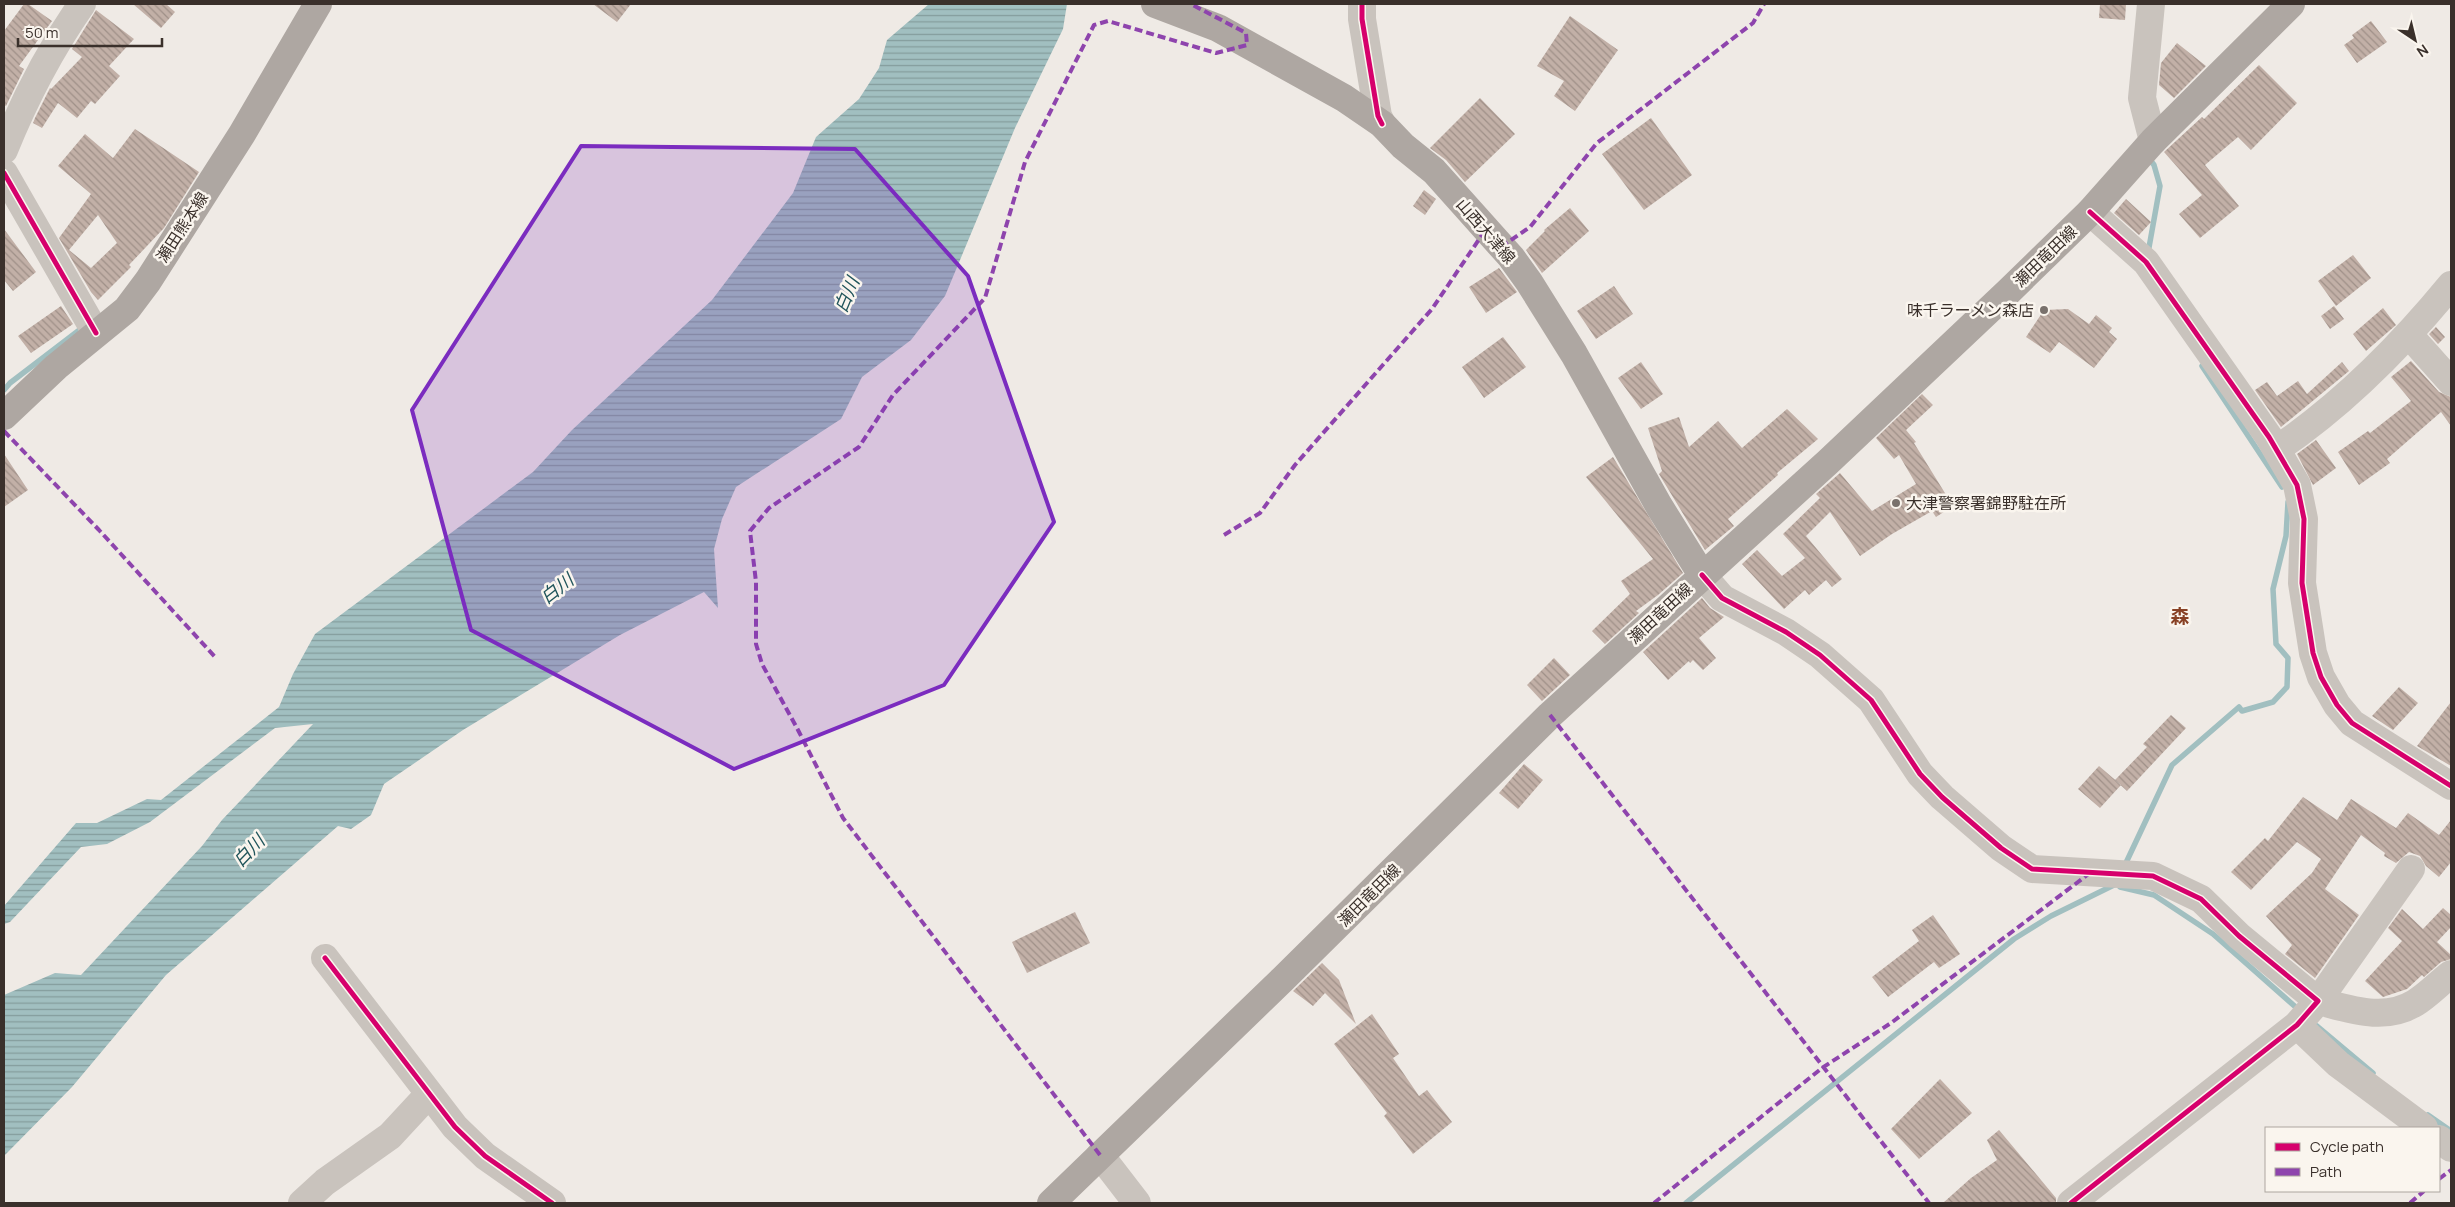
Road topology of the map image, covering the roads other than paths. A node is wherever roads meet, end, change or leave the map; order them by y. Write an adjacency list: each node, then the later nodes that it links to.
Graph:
1 (82, 4): 9 (street)
2 (318, 4): 13 (main road, 瀬田熊本線)
3 (1156, 4): 7 (main road, 山西大津線)
4 (1362, 4): 7 (street)
5 (2151, 4): 8 (street)
6 (2291, 4): 8 (main road, 瀬田竜田線)
7 (1382, 124): 18 (main road, 山西大津線)
8 (2153, 141): 11 (main road, 瀬田竜田線)
9 (4, 150)
10 (4, 173): 13 (street)
11 (2090, 212): 17 (street); 18 (main road, 瀬田竜田線)
12 (2451, 285): 14 (street)
13 (96, 333): 16 (main road, 瀬田熊本線)
14 (2410, 336): 15 (street); 17 (street)
15 (2451, 382)
16 (4, 416)
17 (2277, 449): 19 (street)
18 (1702, 574): 23 (street); 29 (main road, 瀬田竜田線)
19 (2451, 786)
20 (2411, 869): 23 (street)
21 (325, 958): 25 (street)
22 (2451, 974): 23 (street)
23 (2318, 1001): 24 (street)
24 (2297, 1026): 26 (street); 34 (street)
25 (428, 1095): 30 (street); 31 (street)
26 (2423, 1127)
27 (2440, 1140): 28 (street)
28 (2451, 1148)
29 (1100, 1155): 32 (main road, 瀬田竜田線); 33 (street)
30 (302, 1203)
31 (552, 1203)
32 (1051, 1203)
33 (1137, 1203)
34 (2071, 1203)

